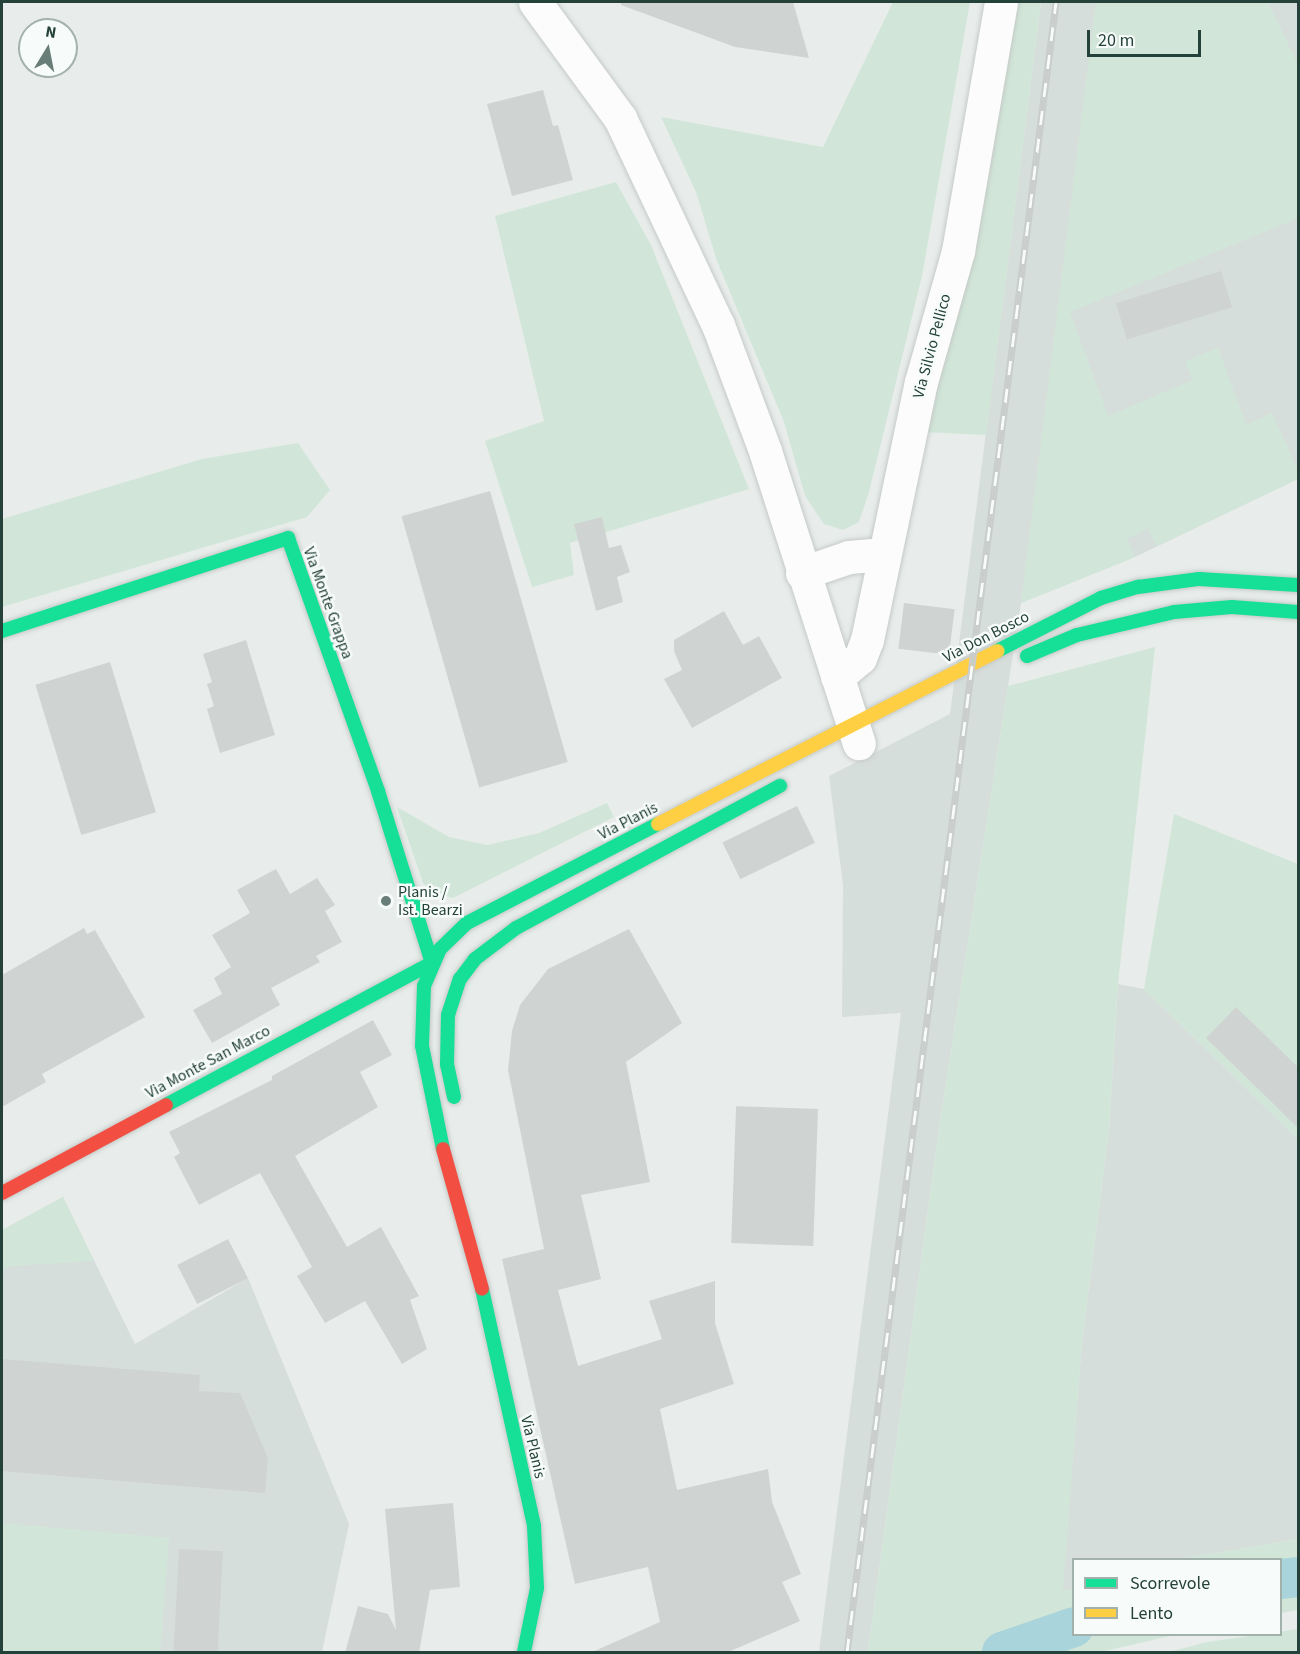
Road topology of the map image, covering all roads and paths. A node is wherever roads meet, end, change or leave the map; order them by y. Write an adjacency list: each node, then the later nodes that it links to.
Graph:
1 (535, 2): 4 (street)
2 (1001, 2): 3 (street, Via Silvio Pellico)
3 (884, 554): 4 (street); 9 (street, Via Silvio Pellico)
4 (802, 573): 9 (street)
5 (1299, 585): 10 (street, Via Don Bosco)
6 (1299, 612): 8 (street)
7 (2, 631): 12 (street, Via Monte Grappa)
8 (1016, 661)
9 (837, 677): 10 (street)
10 (858, 738): 12 (street, Via Planis)
11 (798, 776): 13 (street)
12 (432, 963): 13 (street); 16 (street, Via Monte San Marco); 17 (street, Via Planis)
13 (460, 979): 14 (street)
14 (456, 1108)
15 (469, 1184): 17 (street, Via Planis)
16 (2, 1193)
17 (474, 1250): 18 (street, Via Planis)
18 (524, 1653)

